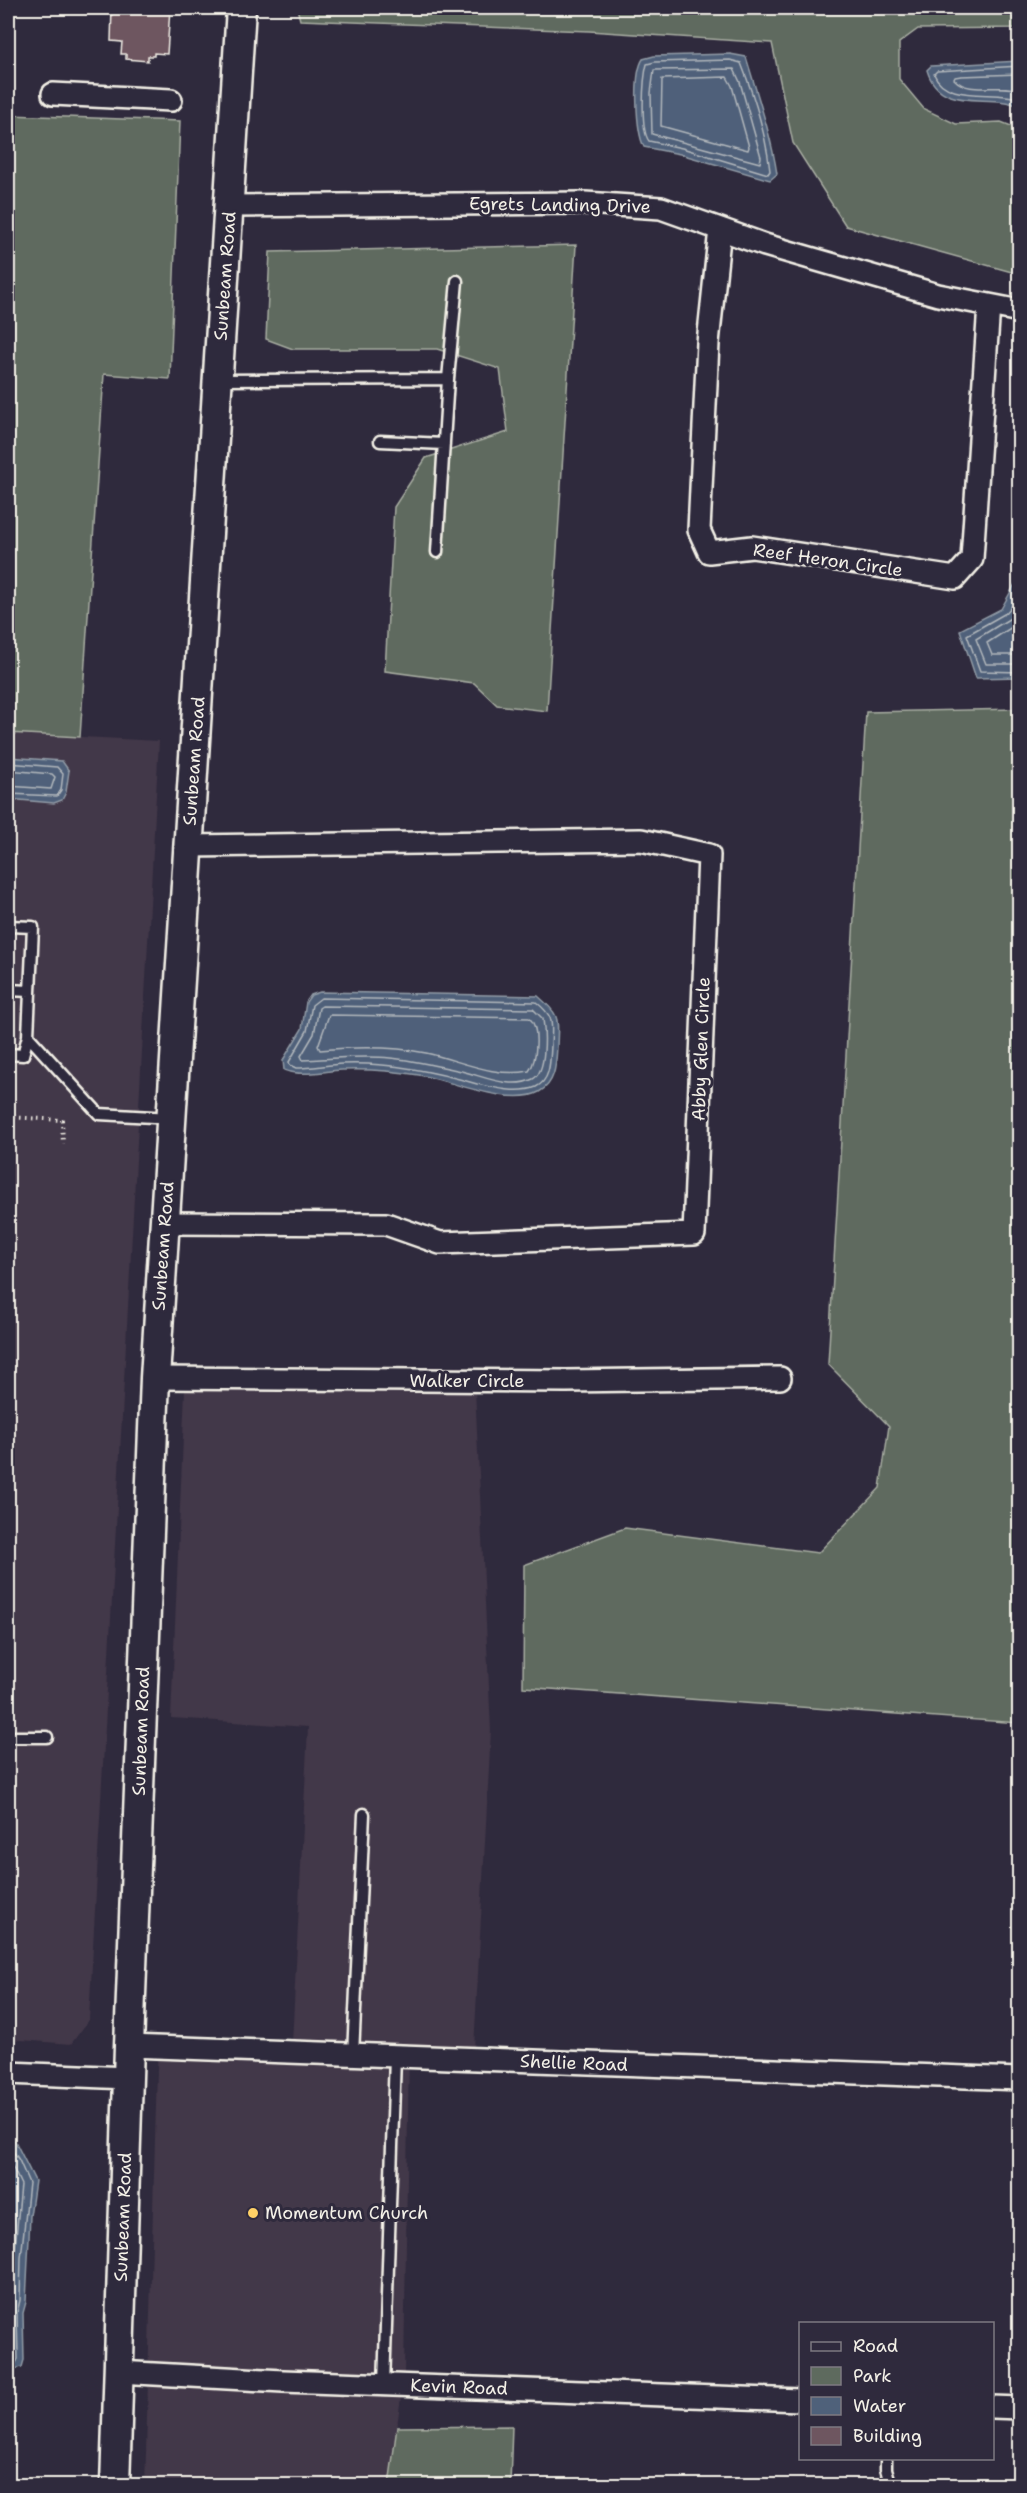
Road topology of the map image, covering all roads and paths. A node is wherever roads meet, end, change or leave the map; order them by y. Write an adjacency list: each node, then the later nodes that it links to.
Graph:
1 (241, 8): 4 (street, Sunbeam Road)
2 (52, 94): 3 (street)
3 (171, 100)
4 (230, 206): 5 (street, Egrets Landing Drive); 10 (street, Sunbeam Road)
5 (720, 229): 7 (street, Egrets Landing Drive); 7 (street, Reef Heron Circle)
6 (457, 281): 9 (lane)
7 (989, 305): 8 (street, Egrets Landing Drive)
8 (1020, 311)
9 (448, 379): 10 (lane); 12 (lane)
10 (218, 380): 14 (street, Sunbeam Road)
11 (380, 441): 12 (lane)
12 (444, 444): 13 (lane)
13 (438, 552)
14 (189, 846): 21 (street, Sunbeam Road); 23 (street, Abby Glen Circle)
15 (8, 926): 17 (lane)
16 (8, 990): 17 (lane)
17 (30, 991): 18 (lane)
18 (28, 1036): 19 (lane); 21 (lane)
19 (8, 1054)
20 (8, 1117): 22 (path)
21 (171, 1118): 23 (street, Sunbeam Road)
22 (63, 1144)
23 (165, 1223): 24 (street, Sunbeam Road)
24 (155, 1378): 25 (street, Walker Circle); 29 (street, Sunbeam Road)
25 (780, 1378)
26 (8, 1737): 27 (lane)
27 (47, 1737)
28 (364, 1814): 30 (lane)
29 (129, 2046): 30 (street, Shellie Road); 33 (street, Sunbeam Road)
30 (353, 2055): 31 (street, Shellie Road)
31 (396, 2057): 34 (street, Shellie Road); 36 (lane)
32 (8, 2073): 33 (street)
33 (128, 2078): 35 (street, Sunbeam Road)
34 (1020, 2079)
35 (118, 2372): 36 (street, Kevin Road); 41 (street, Sunbeam Road)
36 (384, 2385): 37 (street, Kevin Road)
37 (799, 2400)
38 (994, 2408): 39 (street)
39 (1020, 2408)
40 (886, 2460): 42 (lane)
41 (115, 2486)
42 (891, 2486)

